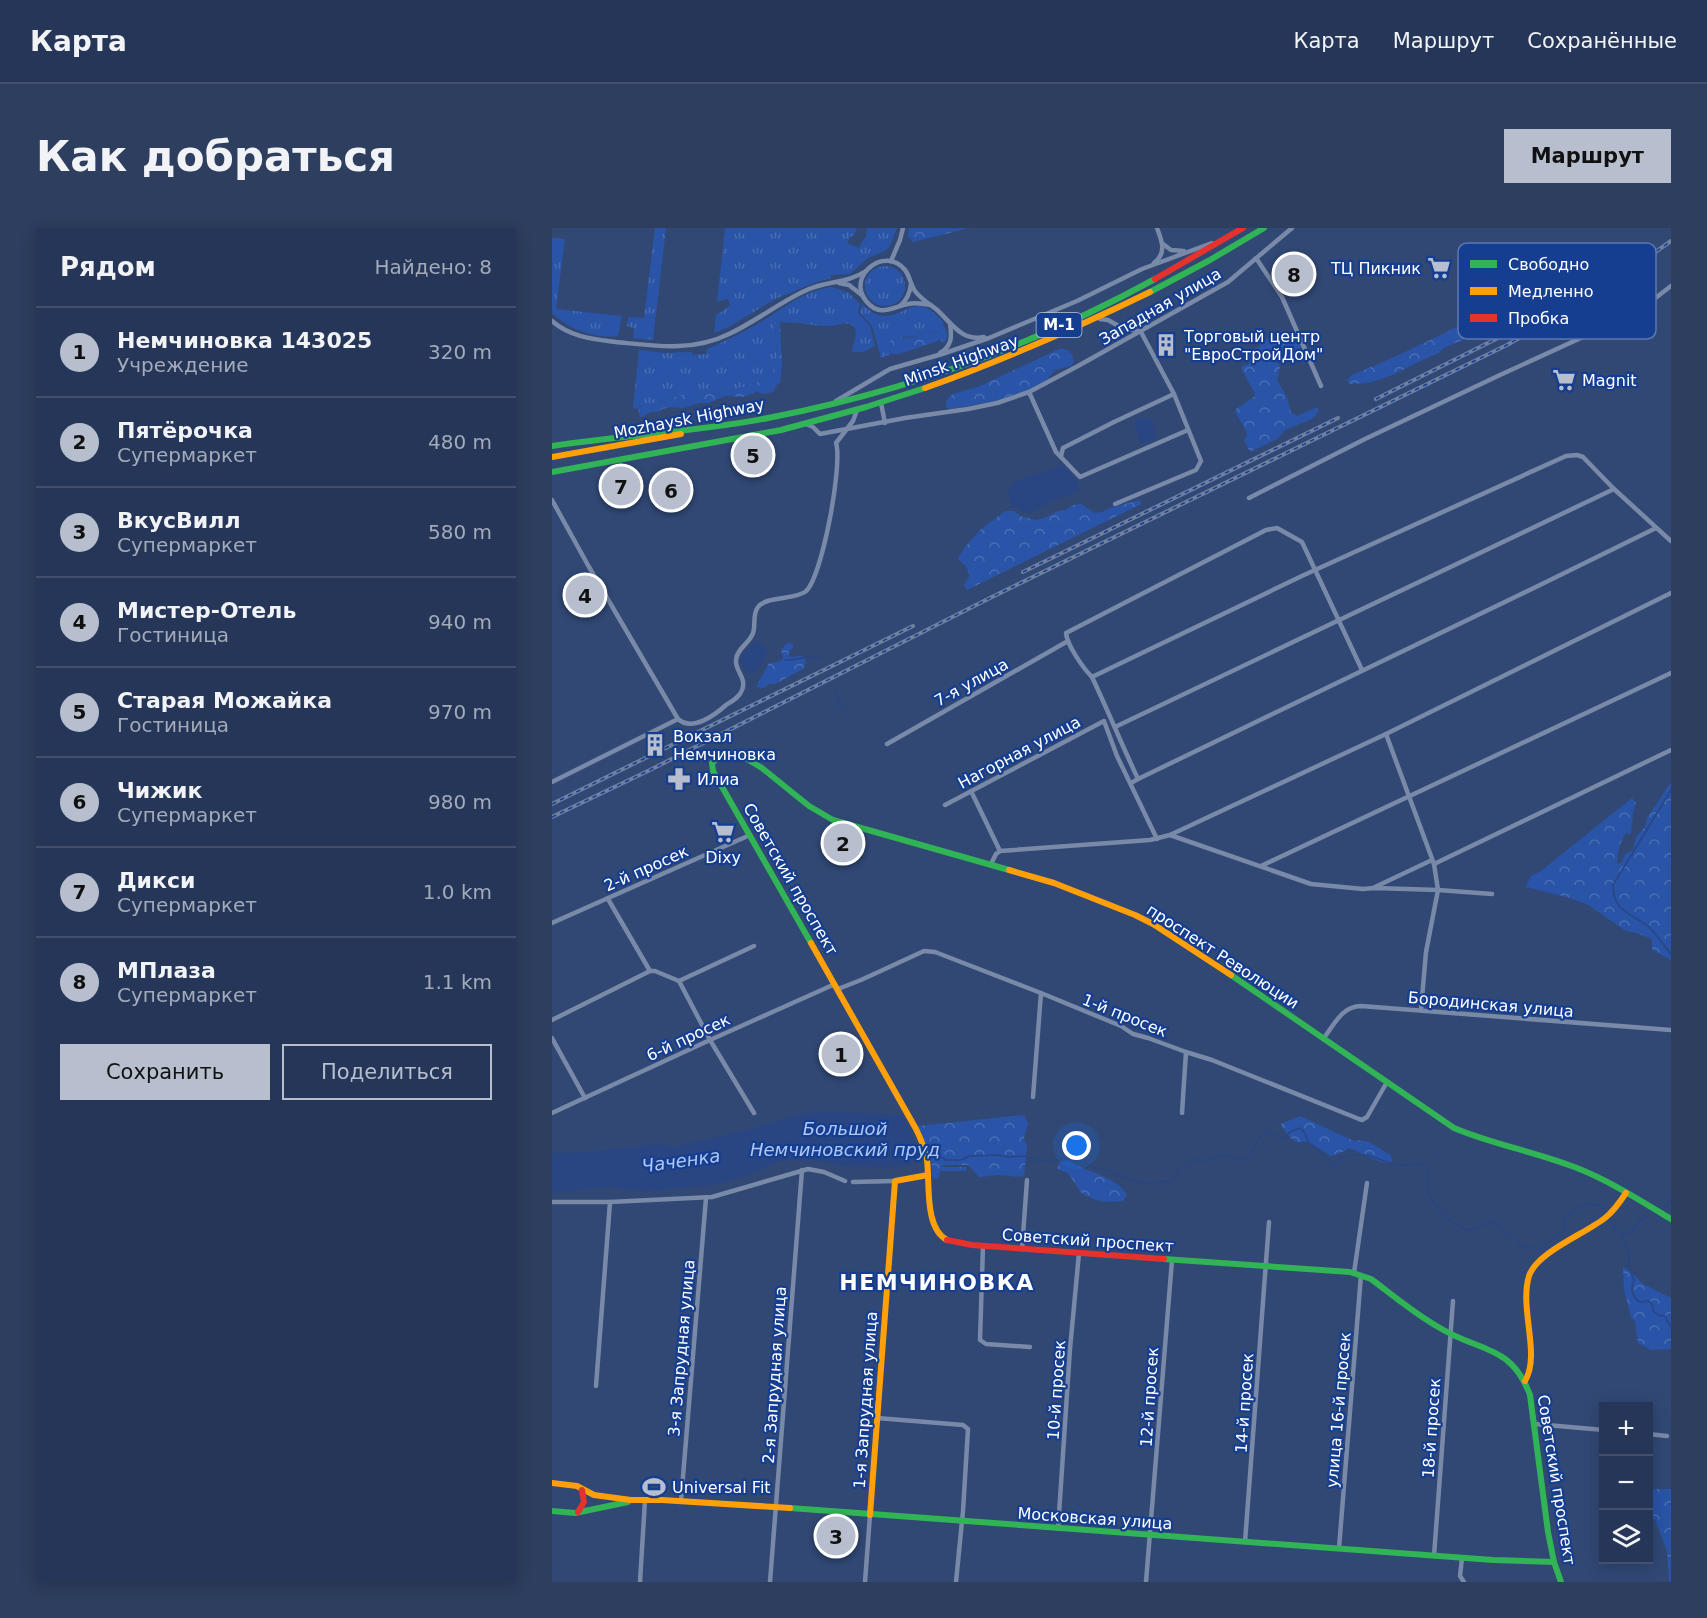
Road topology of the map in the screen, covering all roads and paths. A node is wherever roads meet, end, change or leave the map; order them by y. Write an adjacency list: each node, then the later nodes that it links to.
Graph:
1 (903, 228): 10 (street)
2 (1157, 228): 7 (street)
3 (1243, 228): 6 (main road, Minsk Highway / М-1)
4 (1264, 228): 20 (main road, Minsk Highway / М-1)
5 (1292, 228): 9 (street, Западная улица)
6 (1227, 237): 8 (street); 31 (main road, Minsk Highway / М-1)
7 (1163, 244): 8 (street); 11 (street)
8 (1192, 251): 11 (street)
9 (1256, 258): 23 (street, Западная улица); 27 (street)
10 (891, 261): 12 (street); 14 (street)
11 (1142, 270): 24 (street)
12 (866, 271): 13 (street); 16 (street)
13 (836, 282): 16 (street); 21 (street)
14 (911, 284): 18 (street); 19 (street)
15 (1671, 286): 17 (street)
16 (863, 296): 19 (street)
17 (1656, 298)
18 (931, 305): 19 (street); 22 (street)
19 (899, 307)
20 (1097, 319): 23 (street); 30 (main road, Minsk Highway / М-1)
21 (552, 321)
22 (950, 324): 24 (street); 26 (street)
23 (1141, 332): 28 (street, Западная улица); 29 (street)
24 (996, 335): 26 (street)
25 (1579, 339): 44 (street)
26 (936, 355): 31 (street)
27 (1321, 386)
28 (1029, 392): 33 (street, Западная улица); 40 (street)
29 (1174, 394): 38 (street); 40 (street)
30 (881, 403): 32 (main road, Minsk Highway / М-1); 33 (street)
31 (831, 404): 35 (main road, Mozhaysk Highway / М-1)
32 (857, 410): 34 (main road, Minsk Highway / М-1); 37 (street)
33 (885, 423): 37 (street, Западная улица)
34 (806, 424): 36 (main road, Minsk Highway / М-1); 37 (street, Западная улица)
35 (719, 427): 39 (main road, М-1); 41 (main road, Mozhaysk Highway / М-1)
36 (785, 429): 42 (main road, Mozhaysk Highway / М-1)
37 (846, 430): 56 (street)
38 (1188, 430): 40 (street); 46 (street)
39 (552, 446)
40 (1061, 456)
41 (552, 457)
42 (552, 472)
43 (1614, 489): 47 (street); 49 (street); 51 (street)
44 (1249, 498)
45 (552, 500): 56 (street)
46 (1115, 504)
47 (1656, 528): 48 (street); 53 (street)
48 (1671, 540)
49 (1315, 571): 51 (street); 52 (street, 7-я улица); 55 (street)
50 (1671, 593): 58 (street)
51 (1338, 619): 53 (street); 57 (street)
52 (1068, 641): 55 (street); 59 (street, 7-я улица)
53 (1362, 670): 62 (street)
54 (1671, 674): 66 (street)
55 (1092, 677): 57 (street)
56 (678, 719): 63 (street)
57 (1115, 727): 62 (street)
58 (1386, 734): 66 (street); 69 (street)
59 (887, 744)
60 (1671, 750): 72 (street)
61 (711, 765): 68 (main road, Советский проспект); 73 (main road, проспект Революции)
62 (1138, 779): 64 (street)
63 (552, 782)
64 (1131, 783): 65 (street, Нагорная улица); 70 (street)
65 (971, 791): 67 (street, Нагорная улица); 71 (street)
66 (1408, 796): 72 (street); 74 (street)
67 (945, 805)
68 (750, 835): 78 (street, 2-й просек); 83 (main road, Советский проспект)
69 (1170, 835): 70 (street); 74 (street)
70 (1157, 839): 71 (street)
71 (1000, 851): 73 (street)
72 (1433, 862): 75 (street); 76 (street)
73 (992, 864): 89 (main road, проспект Революции)
74 (1261, 866): 75 (street)
75 (1374, 888): 76 (street)
76 (1438, 890): 77 (street); 85 (street)
77 (1492, 894)
78 (608, 899): 79 (street, 2-й просек); 81 (street)
79 (552, 923)
80 (754, 946): 82 (street)
81 (650, 971): 82 (street); 86 (street)
82 (679, 981): 90 (street)
83 (836, 986): 84 (street, 1-й просек); 90 (street, 6-й просек); 99 (main road, Советский проспект)
84 (1041, 993): 91 (street, 1-й просек); 93 (street)
85 (1420, 1010): 87 (street, Бородинская улица); 89 (street, Бородинская улица)
86 (552, 1020)
87 (1671, 1030)
88 (552, 1038): 94 (street)
89 (1323, 1039): 92 (main road, проспект Революции)
90 (710, 1040): 94 (street, 6-й просек); 96 (street)
91 (1186, 1053): 92 (street, 1-й просек); 97 (street)
92 (1387, 1082): 105 (main road, проспект Революции)
93 (1033, 1097)
94 (585, 1098): 95 (street, 6-й просек)
95 (552, 1113)
96 (754, 1113)
97 (1182, 1113)
98 (802, 1170): 101 (street); 106 (street); 132 (street, 2-я Запрудная улица)
99 (928, 1175): 103 (main road); 111 (main road, Советский проспект)
100 (1027, 1180): 112 (street)
101 (845, 1181)
102 (853, 1182): 103 (street)
103 (895, 1182): 122 (main road, 1-я Запрудная улица)
104 (1367, 1183): 116 (street, улица 16-й просек)
105 (1626, 1193): 109 (main road, проспект Революции); 120 (main road)
106 (706, 1198): 108 (street); 131 (street, 3-я Запрудная улица)
107 (552, 1202): 108 (street)
108 (610, 1202): 121 (street)
109 (1671, 1219)
110 (1269, 1222): 115 (street, 14-й просек)
111 (984, 1246): 112 (main road, Советский проспект); 119 (street)
112 (1022, 1249): 113 (main road, Советский проспект)
113 (1079, 1253): 114 (main road, Советский проспект); 137 (street, 10-й просек)
114 (1172, 1260): 115 (main road, Советский проспект); 138 (street, 12-й просек)
115 (1266, 1266): 116 (main road, Советский проспект); 139 (street, 14-й просек)
116 (1358, 1274): 118 (main road, Советский проспект); 140 (street, улица 16-й просек)
117 (1453, 1301): 118 (street, 18-й просек)
118 (1450, 1334): 120 (main road, Советский проспект); 141 (street, 18-й просек)
119 (1029, 1347)
120 (1525, 1381): 123 (main road, Советский проспект)
121 (596, 1386)
122 (877, 1418): 135 (main road, 1-я Запрудная улица); 136 (street)
123 (1534, 1424): 124 (street); 143 (main road, Советский проспект)
124 (1599, 1430)
125 (1653, 1435): 126 (street)
126 (1667, 1436)
127 (552, 1483): 128 (main road, Московская улица)
128 (582, 1490): 129 (main road, Московская улица); 134 (main road)
129 (635, 1500): 130 (main road, Московская улица); 134 (main road, Московская улица)
130 (645, 1500): 131 (main road, Московская улица); 144 (street)
131 (681, 1501): 132 (main road, Московская улица)
132 (776, 1507): 135 (main road, Московская улица); 145 (street, 2-я Запрудная улица)
133 (552, 1511): 134 (main road, Московская улица)
134 (574, 1513)
135 (870, 1515): 136 (main road, Московская улица); 146 (street, 1-я Запрудная улица)
136 (962, 1521): 137 (main road, Московская улица); 147 (street)
137 (1058, 1529): 138 (main road, Московская улица)
138 (1150, 1536): 139 (main road, Московская улица); 148 (street, 12-й просек)
139 (1245, 1542): 140 (main road, Московская улица)
140 (1339, 1548): 141 (main road, Московская улица)
141 (1434, 1556): 142 (main road, Московская улица)
142 (1462, 1558): 143 (main road, Московская улица); 149 (street)
143 (1554, 1562): 150 (main road, Советский проспект)
144 (640, 1582)
145 (770, 1582)
146 (865, 1582)
147 (956, 1582)
148 (1146, 1582)
149 (1464, 1582)
150 (1561, 1582)

